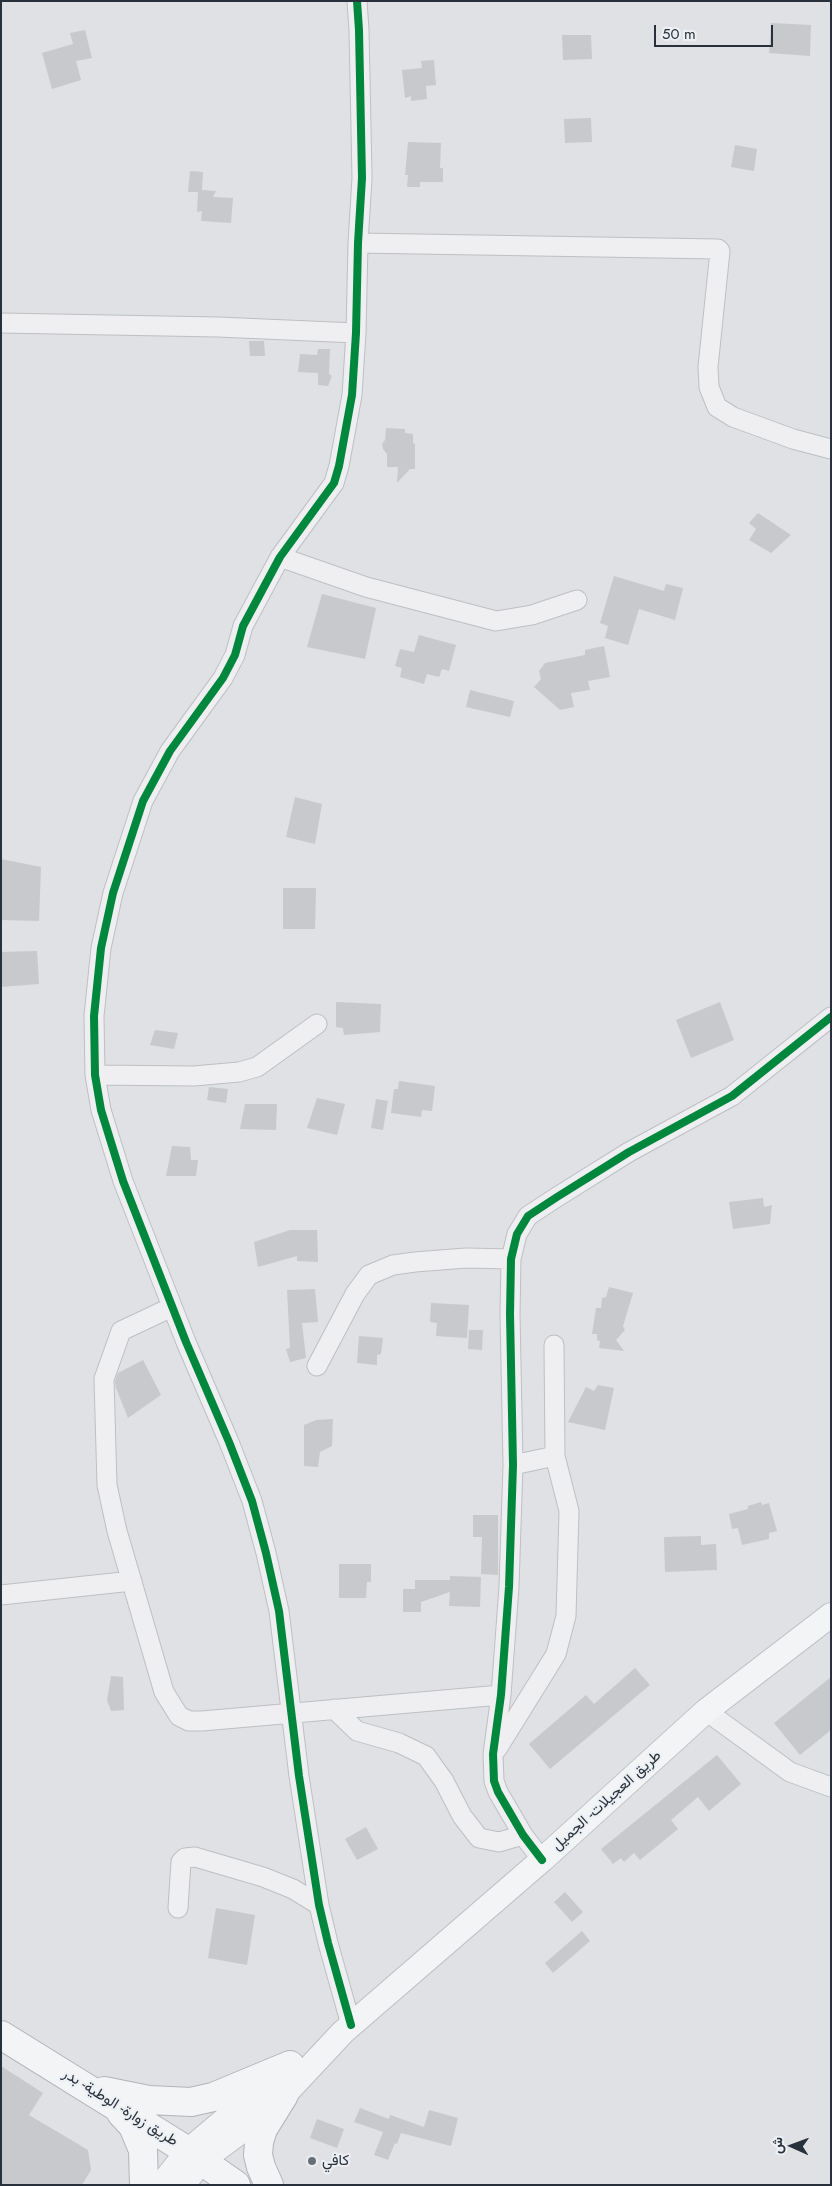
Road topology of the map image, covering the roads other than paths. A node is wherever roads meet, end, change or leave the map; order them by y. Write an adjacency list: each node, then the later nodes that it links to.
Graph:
1 (357, 1): 2 (street)
2 (358, 243): 4 (street); 5 (street)
3 (1, 323): 4 (street)
4 (356, 333): 6 (street)
5 (831, 448)
6 (280, 557): 7 (street); 10 (street)
7 (577, 600)
8 (829, 1021): 11 (street)
9 (317, 1024): 10 (street)
10 (95, 1076): 12 (street)
11 (511, 1259): 14 (street); 16 (street)
12 (172, 1307): 17 (street); 23 (street)
13 (554, 1345): 15 (street)
14 (318, 1366)
15 (555, 1456): 16 (street); 24 (street)
16 (513, 1464): 20 (street)
17 (132, 1581): 18 (street); 23 (street)
18 (1, 1594)
19 (831, 1615): 22 (main road, طريق العجيلات- الجميل)
20 (501, 1695): 21 (street); 24 (street)
21 (334, 1709): 23 (street); 26 (street)
22 (706, 1711): 25 (street); 27 (main road, طريق العجيلات- الجميل)
23 (293, 1712): 28 (street)
24 (493, 1754): 26 (street)
25 (831, 1787)
26 (523, 1835): 27 (street)
27 (542, 1860): 30 (main road, طريق العجيلات- الجميل)
28 (319, 1905): 29 (street); 30 (street)
29 (178, 1908)
30 (347, 2028): 32 (main road); 34 (main road)
31 (1, 2035): 33 (highway, طريق زوارة- الوطية- بدر)
32 (290, 2065): 33 (highway); 35 (main road)
33 (99, 2095): 35 (highway, طريق زوارة- الوطية- بدر); 36 (highway)
34 (284, 2095): 35 (main road); 40 (highway)
35 (195, 2156): 37 (main road); 38 (main road); 39 (highway, طريق زوارة- الوطية- بدر)
36 (144, 2185)
37 (161, 2185)
38 (183, 2185)
39 (236, 2185)
40 (269, 2185)

